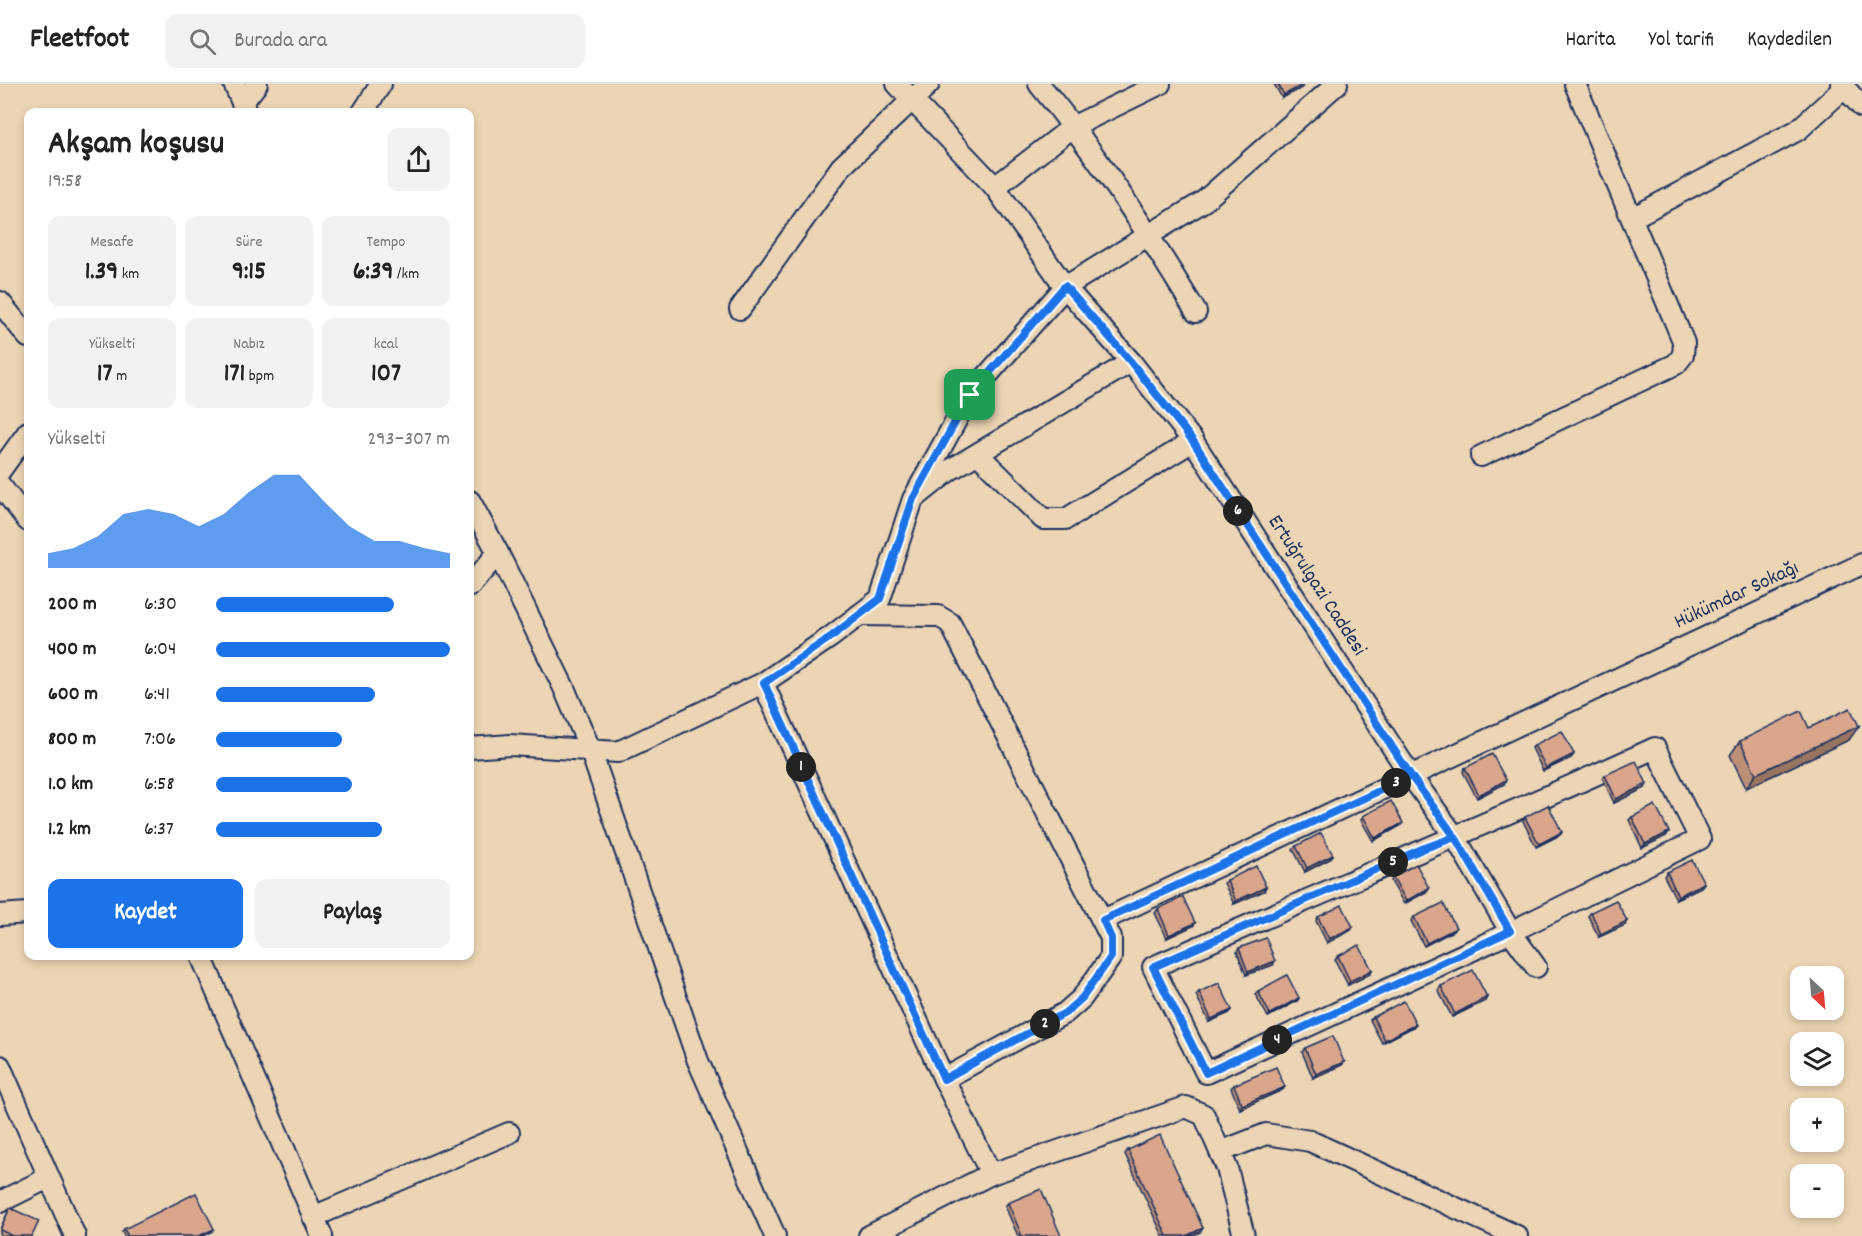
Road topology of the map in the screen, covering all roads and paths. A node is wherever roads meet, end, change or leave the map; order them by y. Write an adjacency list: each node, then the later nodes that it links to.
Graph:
1 (234, 84): 13 (street)
2 (257, 84): 13 (street)
3 (381, 84): 14 (street)
4 (897, 84): 11 (street, Ertuğrulgazi Caddesi)
5 (928, 84): 11 (street)
6 (1039, 84): 15 (street)
7 (1160, 84): 15 (street)
8 (1337, 84): 18 (street)
9 (1575, 84): 17 (street)
10 (1843, 86): 12 (street); 17 (street)
11 (911, 100): 16 (street, Ertuğrulgazi Caddesi); 21 (street)
12 (1862, 106)
13 (244, 108)
14 (366, 108)
15 (1074, 126): 16 (street); 18 (street)
16 (995, 187): 19 (street, Ertuğrulgazi Caddesi)
17 (1632, 218): 28 (street)
18 (1148, 233): 19 (street); 22 (street)
19 (1065, 286): 24 (street, Ertuğrulgazi Caddesi); 31 (street)
20 (0, 302): 23 (street)
21 (740, 309)
22 (1196, 312)
23 (24, 332)
24 (1131, 362): 26 (street, Ertuğrulgazi Caddesi); 27 (street)
25 (24, 438): 29 (street)
26 (1193, 441): 27 (street); 41 (street, Ertuğrulgazi Caddesi)
27 (978, 454): 31 (street)
28 (1481, 456)
29 (0, 471)
30 (0, 485): 33 (street)
31 (913, 499): 37 (street)
32 (474, 508): 34 (street)
33 (24, 516)
34 (498, 553): 36 (street); 40 (street)
35 (1862, 564): 41 (street, Hükümdar Sokağı)
36 (474, 581)
37 (859, 615): 38 (street); 45 (street)
38 (764, 683): 40 (street); 50 (street)
39 (474, 748): 40 (street)
40 (590, 749): 60 (street)
41 (1411, 776): 42 (street, Ertuğrulgazi Caddesi); 45 (street, Hükümdar Sokağı)
42 (1455, 837): 46 (street, Ertuğrulgazi Caddesi); 46 (street); 46 (street)
43 (24, 913): 44 (street)
44 (0, 915)
45 (1103, 920): 50 (street)
46 (1510, 931): 48 (street, Ertuğrulgazi Caddesi)
47 (203, 960): 57 (street)
48 (1536, 967)
49 (0, 1066): 51 (street)
50 (944, 1079): 54 (street)
51 (6, 1095): 55 (street)
52 (509, 1133): 57 (street)
53 (1220, 1152): 54 (street); 62 (street); 63 (street)
54 (991, 1174): 61 (street)
55 (48, 1178): 56 (street); 58 (street)
56 (0, 1202)
57 (313, 1217): 59 (street)
58 (75, 1236)
59 (322, 1236)
60 (775, 1236)
61 (869, 1236)
62 (1244, 1236)
63 (1518, 1236)

